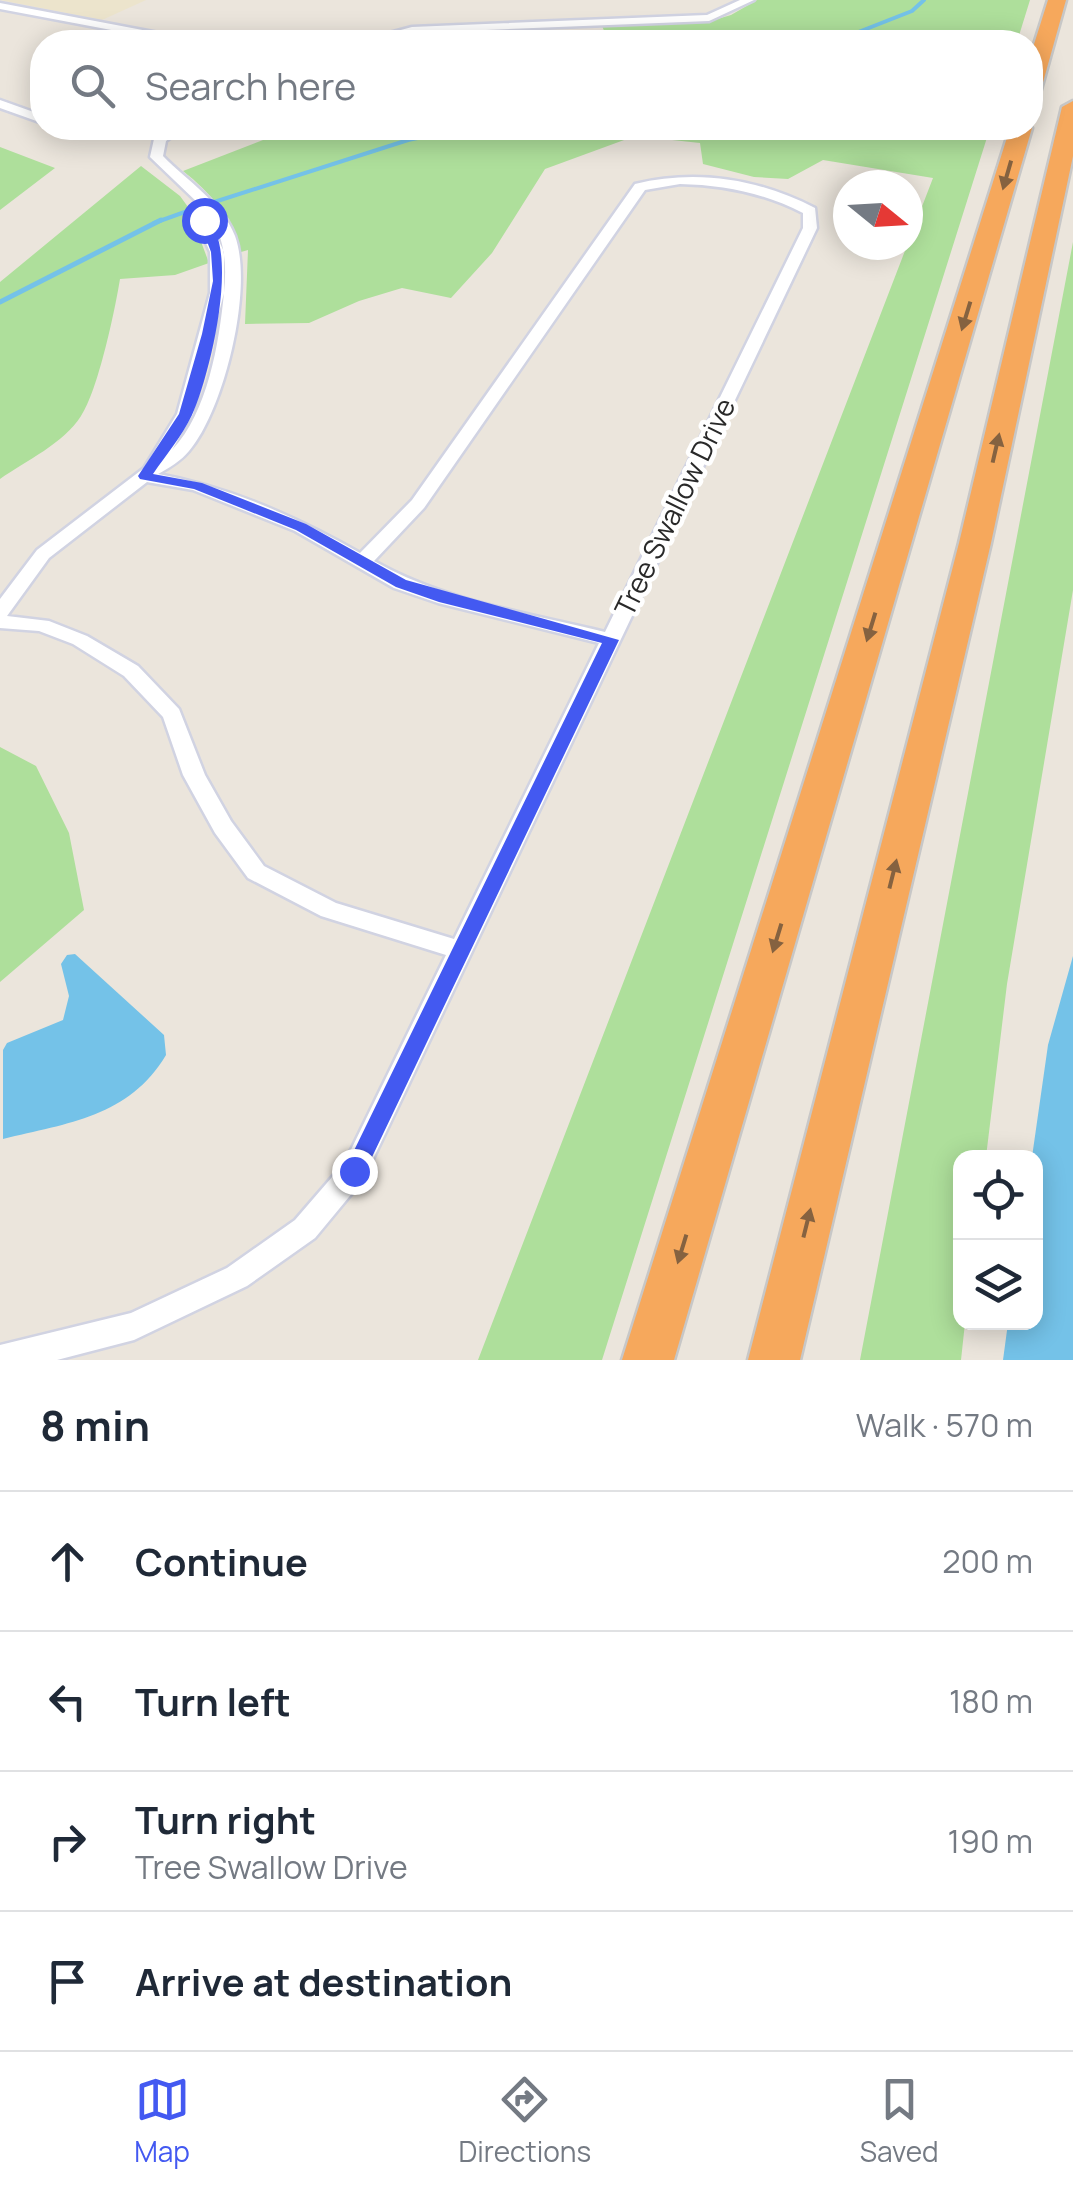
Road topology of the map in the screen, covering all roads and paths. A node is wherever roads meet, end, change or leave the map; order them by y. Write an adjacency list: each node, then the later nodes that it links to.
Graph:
1 (749, 0): 4 (street)
2 (1057, 0): 8 (highway)
3 (0, 6): 5 (street)
4 (537, 25): 6 (street); 7 (street)
5 (127, 30)
6 (412, 30)
7 (538, 30)
8 (1043, 48)
9 (0, 104): 11 (street)
10 (1073, 108): 25 (highway, one-way to 10)
11 (30, 115)
12 (148, 140): 15 (street)
13 (160, 140): 15 (street)
14 (1017, 140): 27 (highway, one-way to 27)
15 (193, 192): 16 (street)
16 (216, 334): 17 (street); 18 (street)
17 (190, 396): 18 (street); 19 (street)
18 (209, 397): 19 (street)
19 (148, 474): 20 (street); 21 (street)
20 (363, 561): 23 (street); 23 (street, Tree Swallow Drive)
21 (0, 612)
22 (0, 622): 24 (street)
23 (611, 640): 24 (street, Tree Swallow Drive)
24 (461, 950): 26 (street, Tree Swallow Drive)
25 (780, 1346)
26 (0, 1360)
27 (648, 1360)

